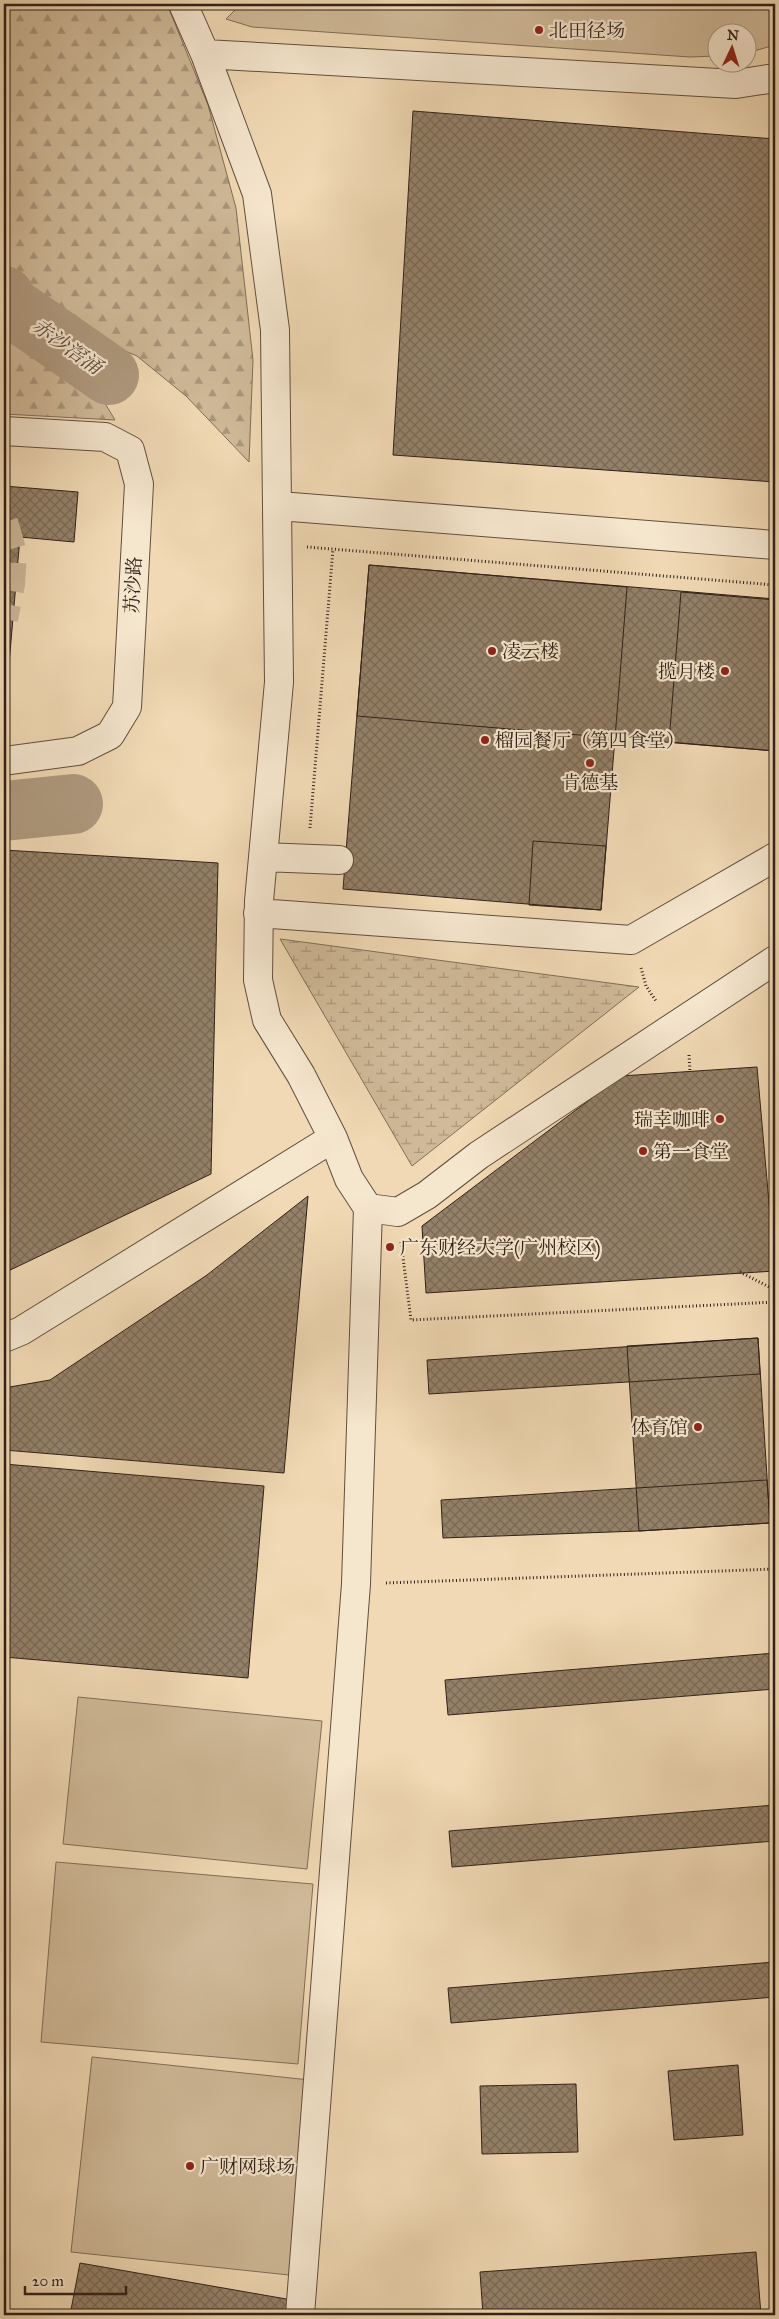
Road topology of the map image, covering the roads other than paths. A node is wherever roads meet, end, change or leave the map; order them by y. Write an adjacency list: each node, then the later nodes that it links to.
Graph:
1 (183, 4): 2 (street)
2 (205, 54): 3 (street); 5 (street)
3 (775, 78)
4 (4, 431): 7 (street, 苏沙路)
5 (279, 506): 6 (street); 8 (street)
6 (775, 545)
7 (4, 761)
8 (263, 857): 10 (street); 11 (street)
9 (775, 857): 11 (street)
10 (339, 860)
11 (258, 913): 13 (street)
12 (775, 968): 14 (street)
13 (333, 1138): 14 (street); 15 (street)
14 (368, 1208): 16 (street)
15 (4, 1338)
16 (300, 2315)

